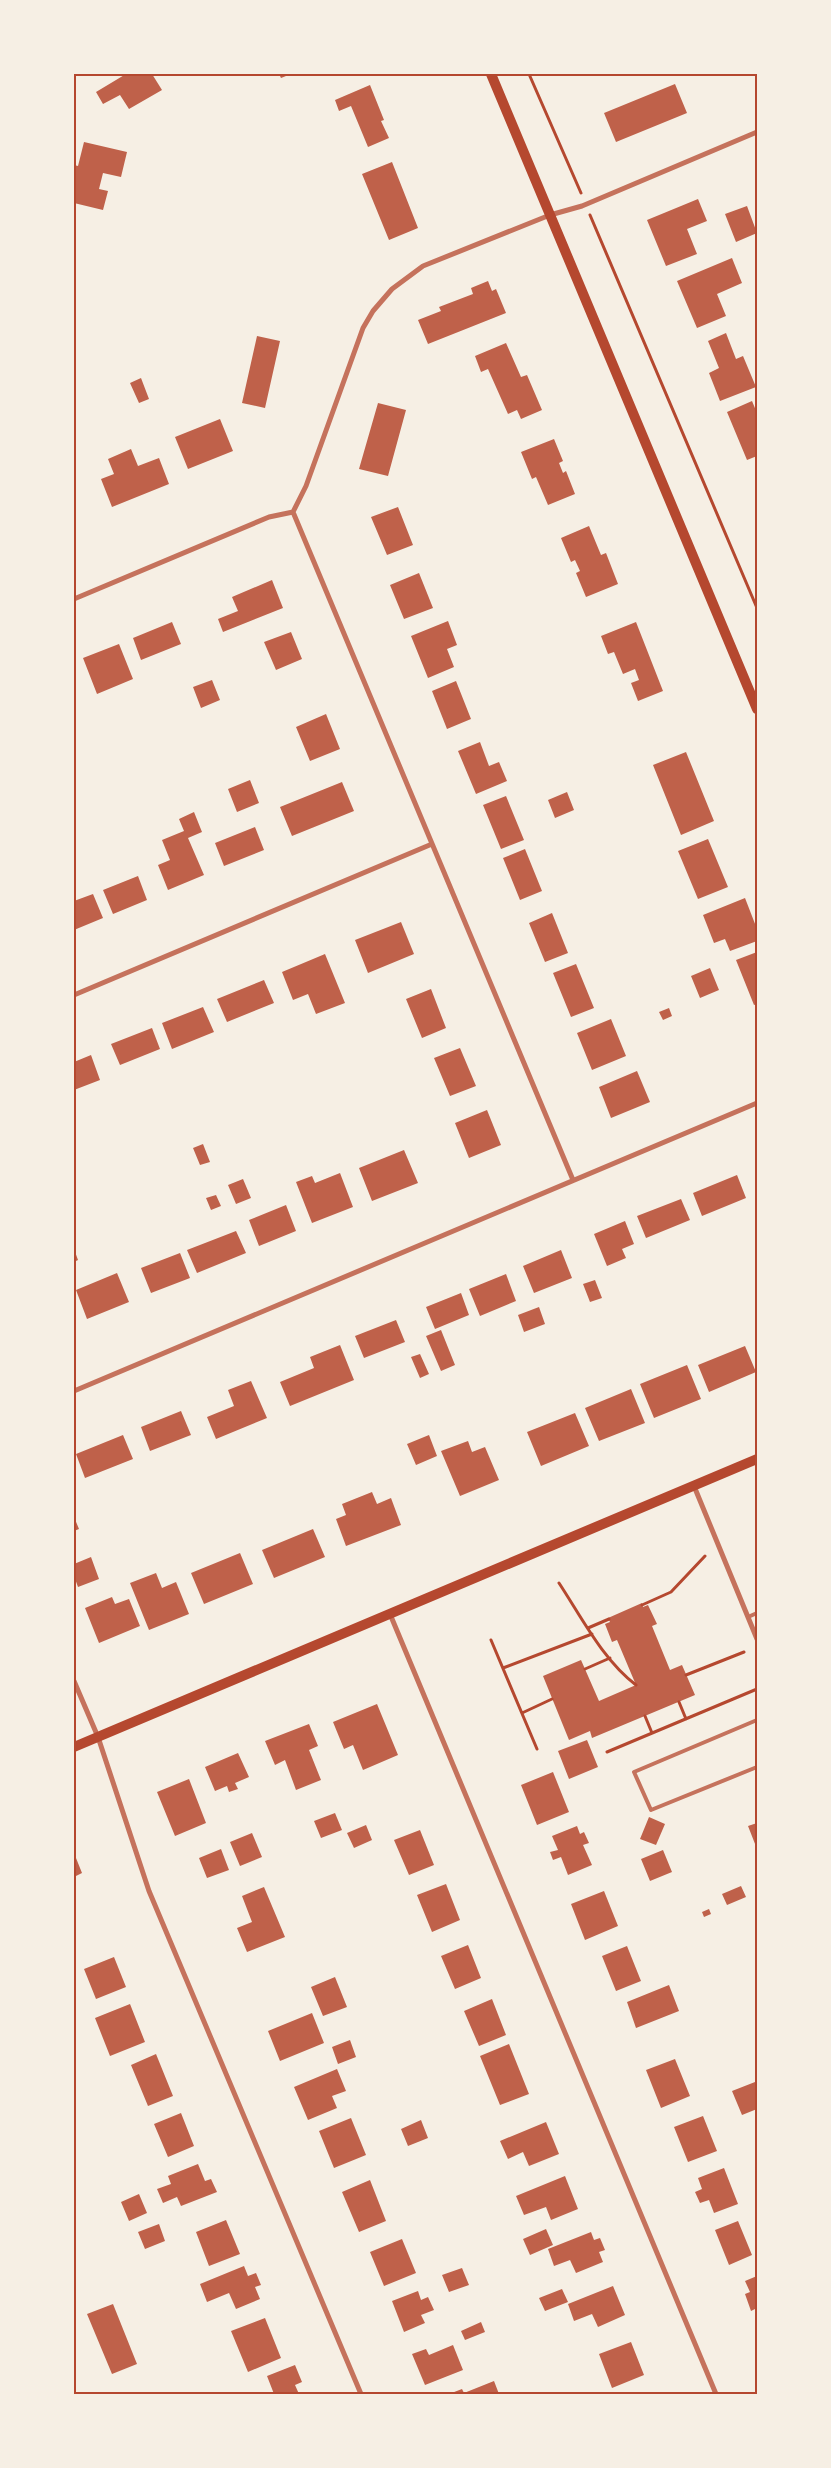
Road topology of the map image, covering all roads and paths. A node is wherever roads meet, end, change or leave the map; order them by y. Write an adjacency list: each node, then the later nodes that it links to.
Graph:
1 (491, 74): 5 (main road)
2 (529, 74): 4 (path)
3 (757, 132): 4 (street)
4 (586, 204): 5 (street); 8 (path)
5 (550, 215): 6 (street); 9 (main road)
6 (293, 512): 7 (street); 10 (street)
7 (74, 599)
8 (757, 608)
9 (757, 710)
10 (432, 844): 11 (street); 13 (street)
11 (74, 995)
12 (757, 1103): 13 (street)
13 (573, 1180): 14 (street)
14 (74, 1390)
15 (757, 1459): 16 (main road)
16 (694, 1486): 21 (main road); 22 (street)
17 (705, 1556): 19 (path)
18 (559, 1584): 24 (path)
19 (642, 1605)
20 (757, 1613): 22 (lane)
21 (390, 1614): 43 (main road); 49 (street)
22 (748, 1617): 26 (street)
23 (609, 1619): 24 (path)
24 (588, 1628): 25 (path)
25 (592, 1634): 29 (path); 30 (path)
26 (757, 1639)
27 (491, 1640): 30 (path)
28 (744, 1652): 32 (path)
29 (610, 1658): 31 (path); 34 (path)
30 (503, 1668): 38 (path)
31 (585, 1669)
32 (686, 1675)
33 (74, 1681): 43 (street)
34 (636, 1685)
35 (757, 1689): 40 (path)
36 (552, 1699): 38 (path)
37 (679, 1702): 40 (path)
38 (522, 1713): 45 (path)
39 (645, 1716): 42 (path)
40 (686, 1719): 42 (path)
41 (757, 1720): 47 (lane)
42 (652, 1733): 46 (path)
43 (98, 1737): 44 (main road); 48 (street)
44 (74, 1747)
45 (537, 1749)
46 (607, 1752)
47 (757, 1767)
48 (362, 2394)
49 (716, 2394)

